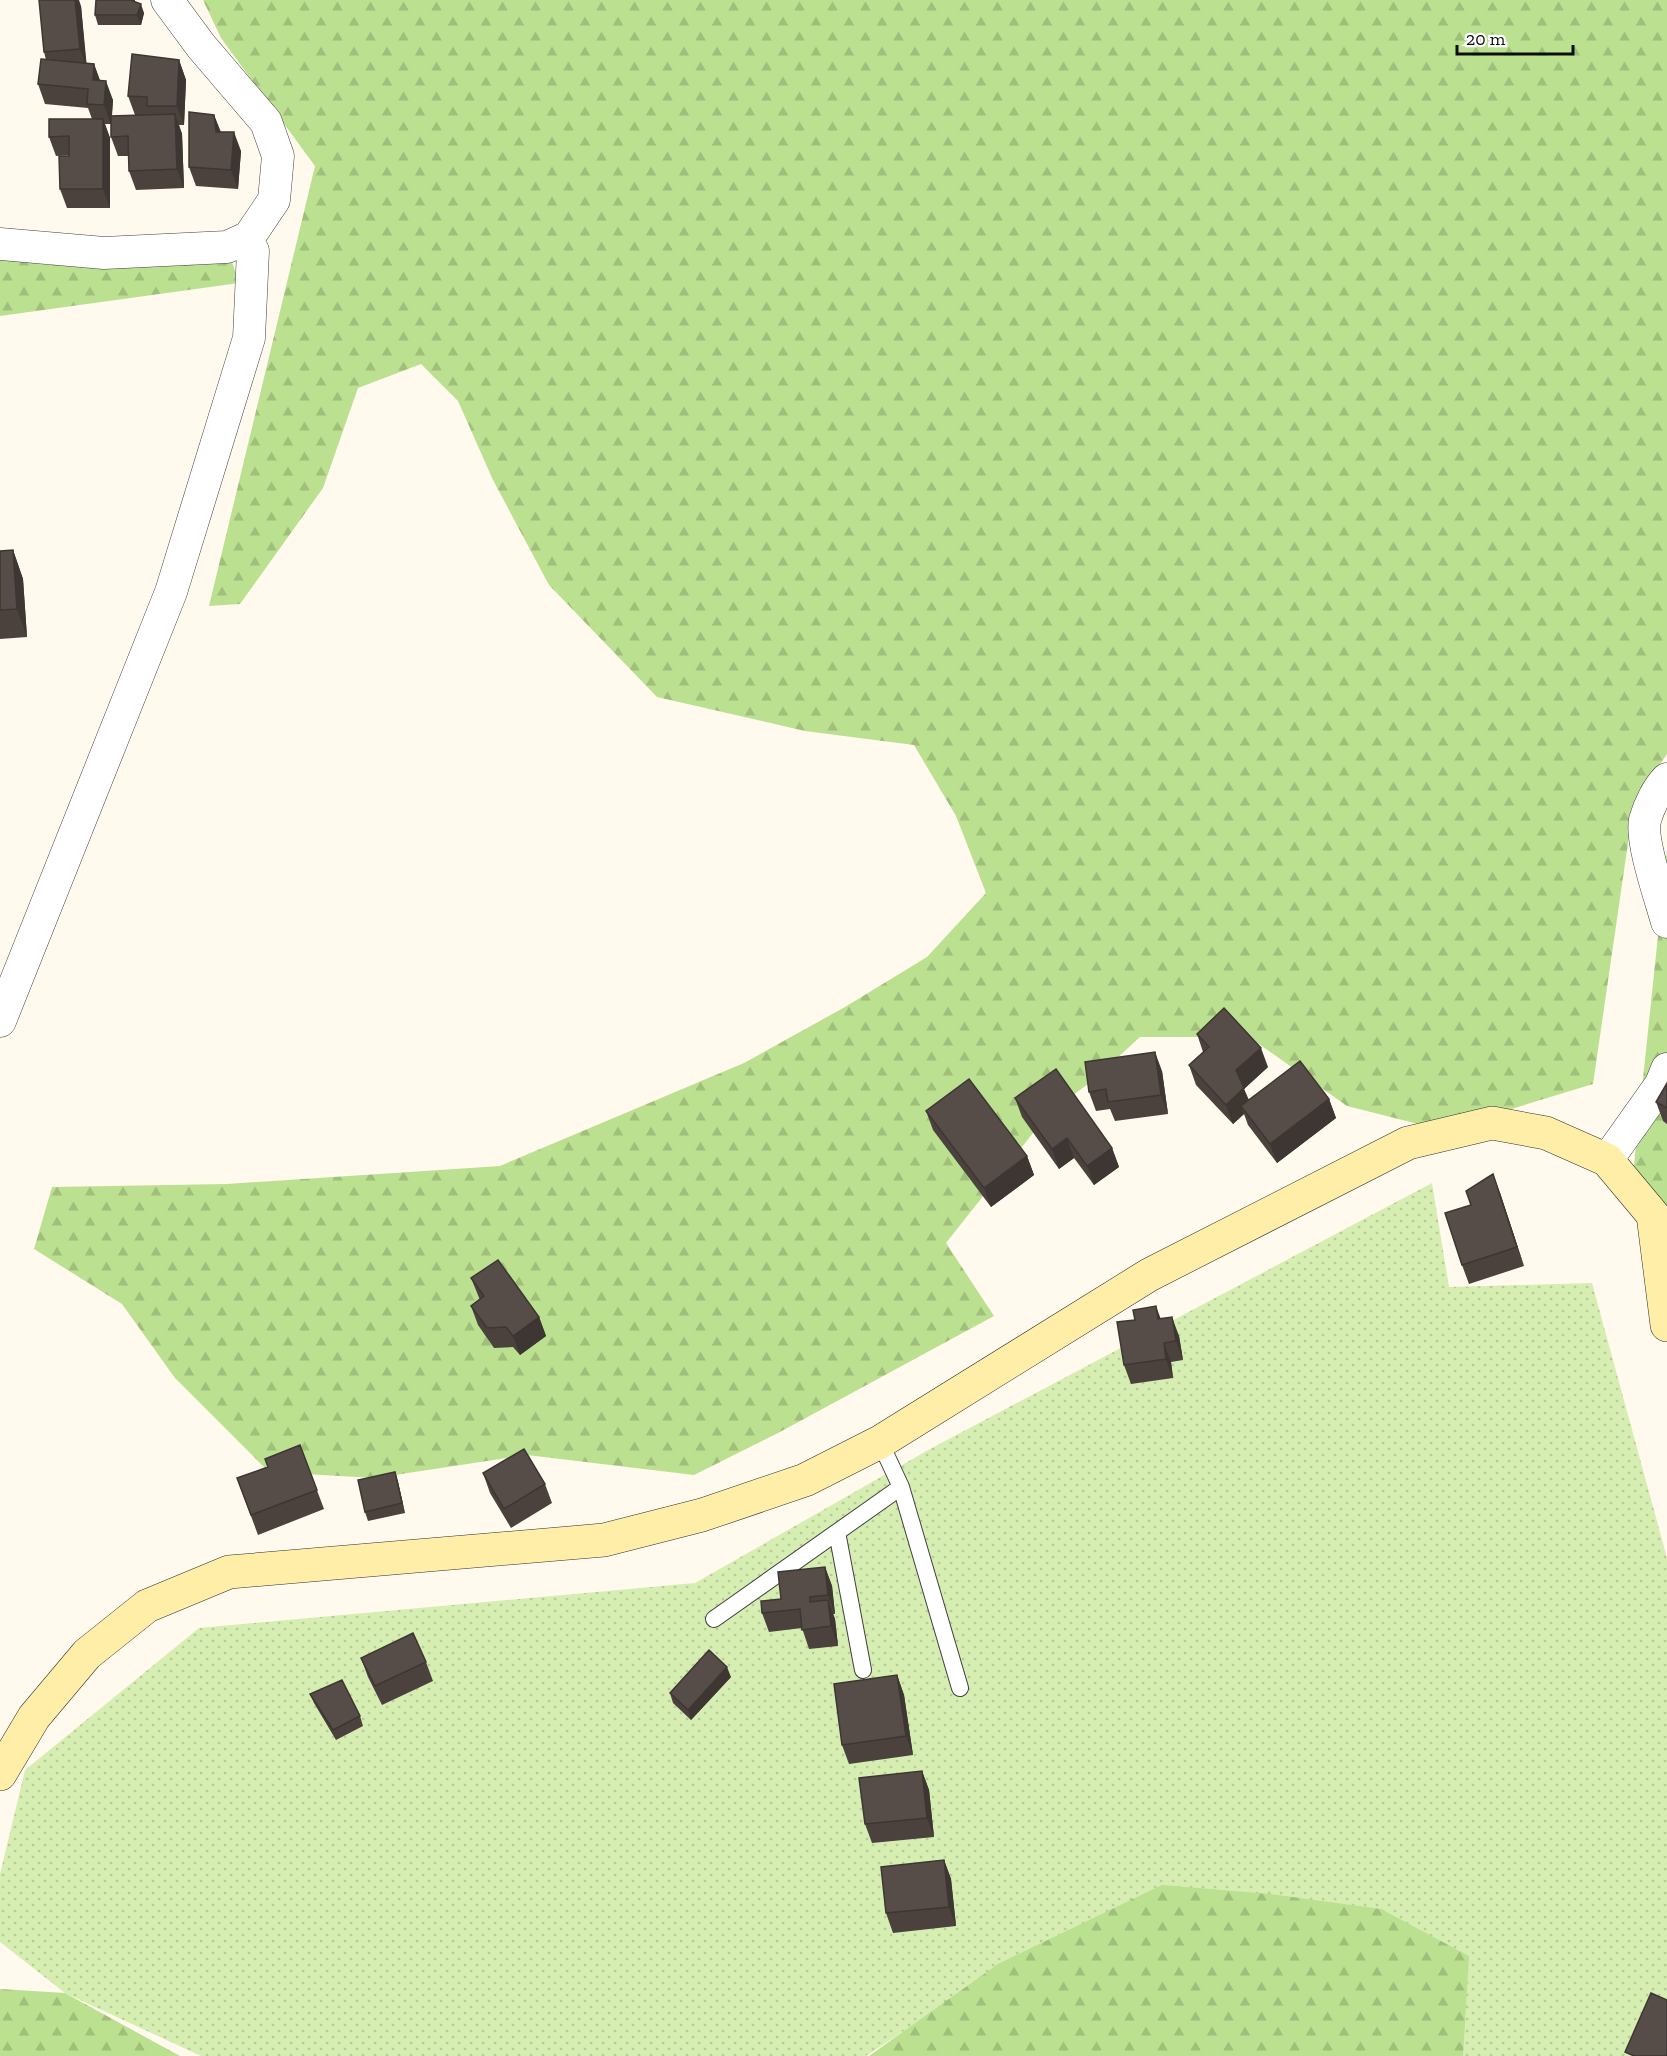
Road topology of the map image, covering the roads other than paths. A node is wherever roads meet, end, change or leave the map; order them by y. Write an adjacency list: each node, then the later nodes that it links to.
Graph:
1 (167, 0): 2 (street)
2 (0, 244)
3 (254, 251): 6 (street)
4 (1667, 779): 5 (street)
5 (1667, 922)
6 (0, 1021)
7 (1667, 1069): 8 (street)
8 (1607, 1160): 9 (street); 10 (street)
9 (1667, 1324)
10 (880, 1442): 11 (lane); 16 (street)
11 (901, 1486): 12 (lane); 15 (lane)
12 (837, 1532): 13 (lane); 14 (lane)
13 (714, 1619)
14 (863, 1670)
15 (960, 1688)
16 (0, 1774)

